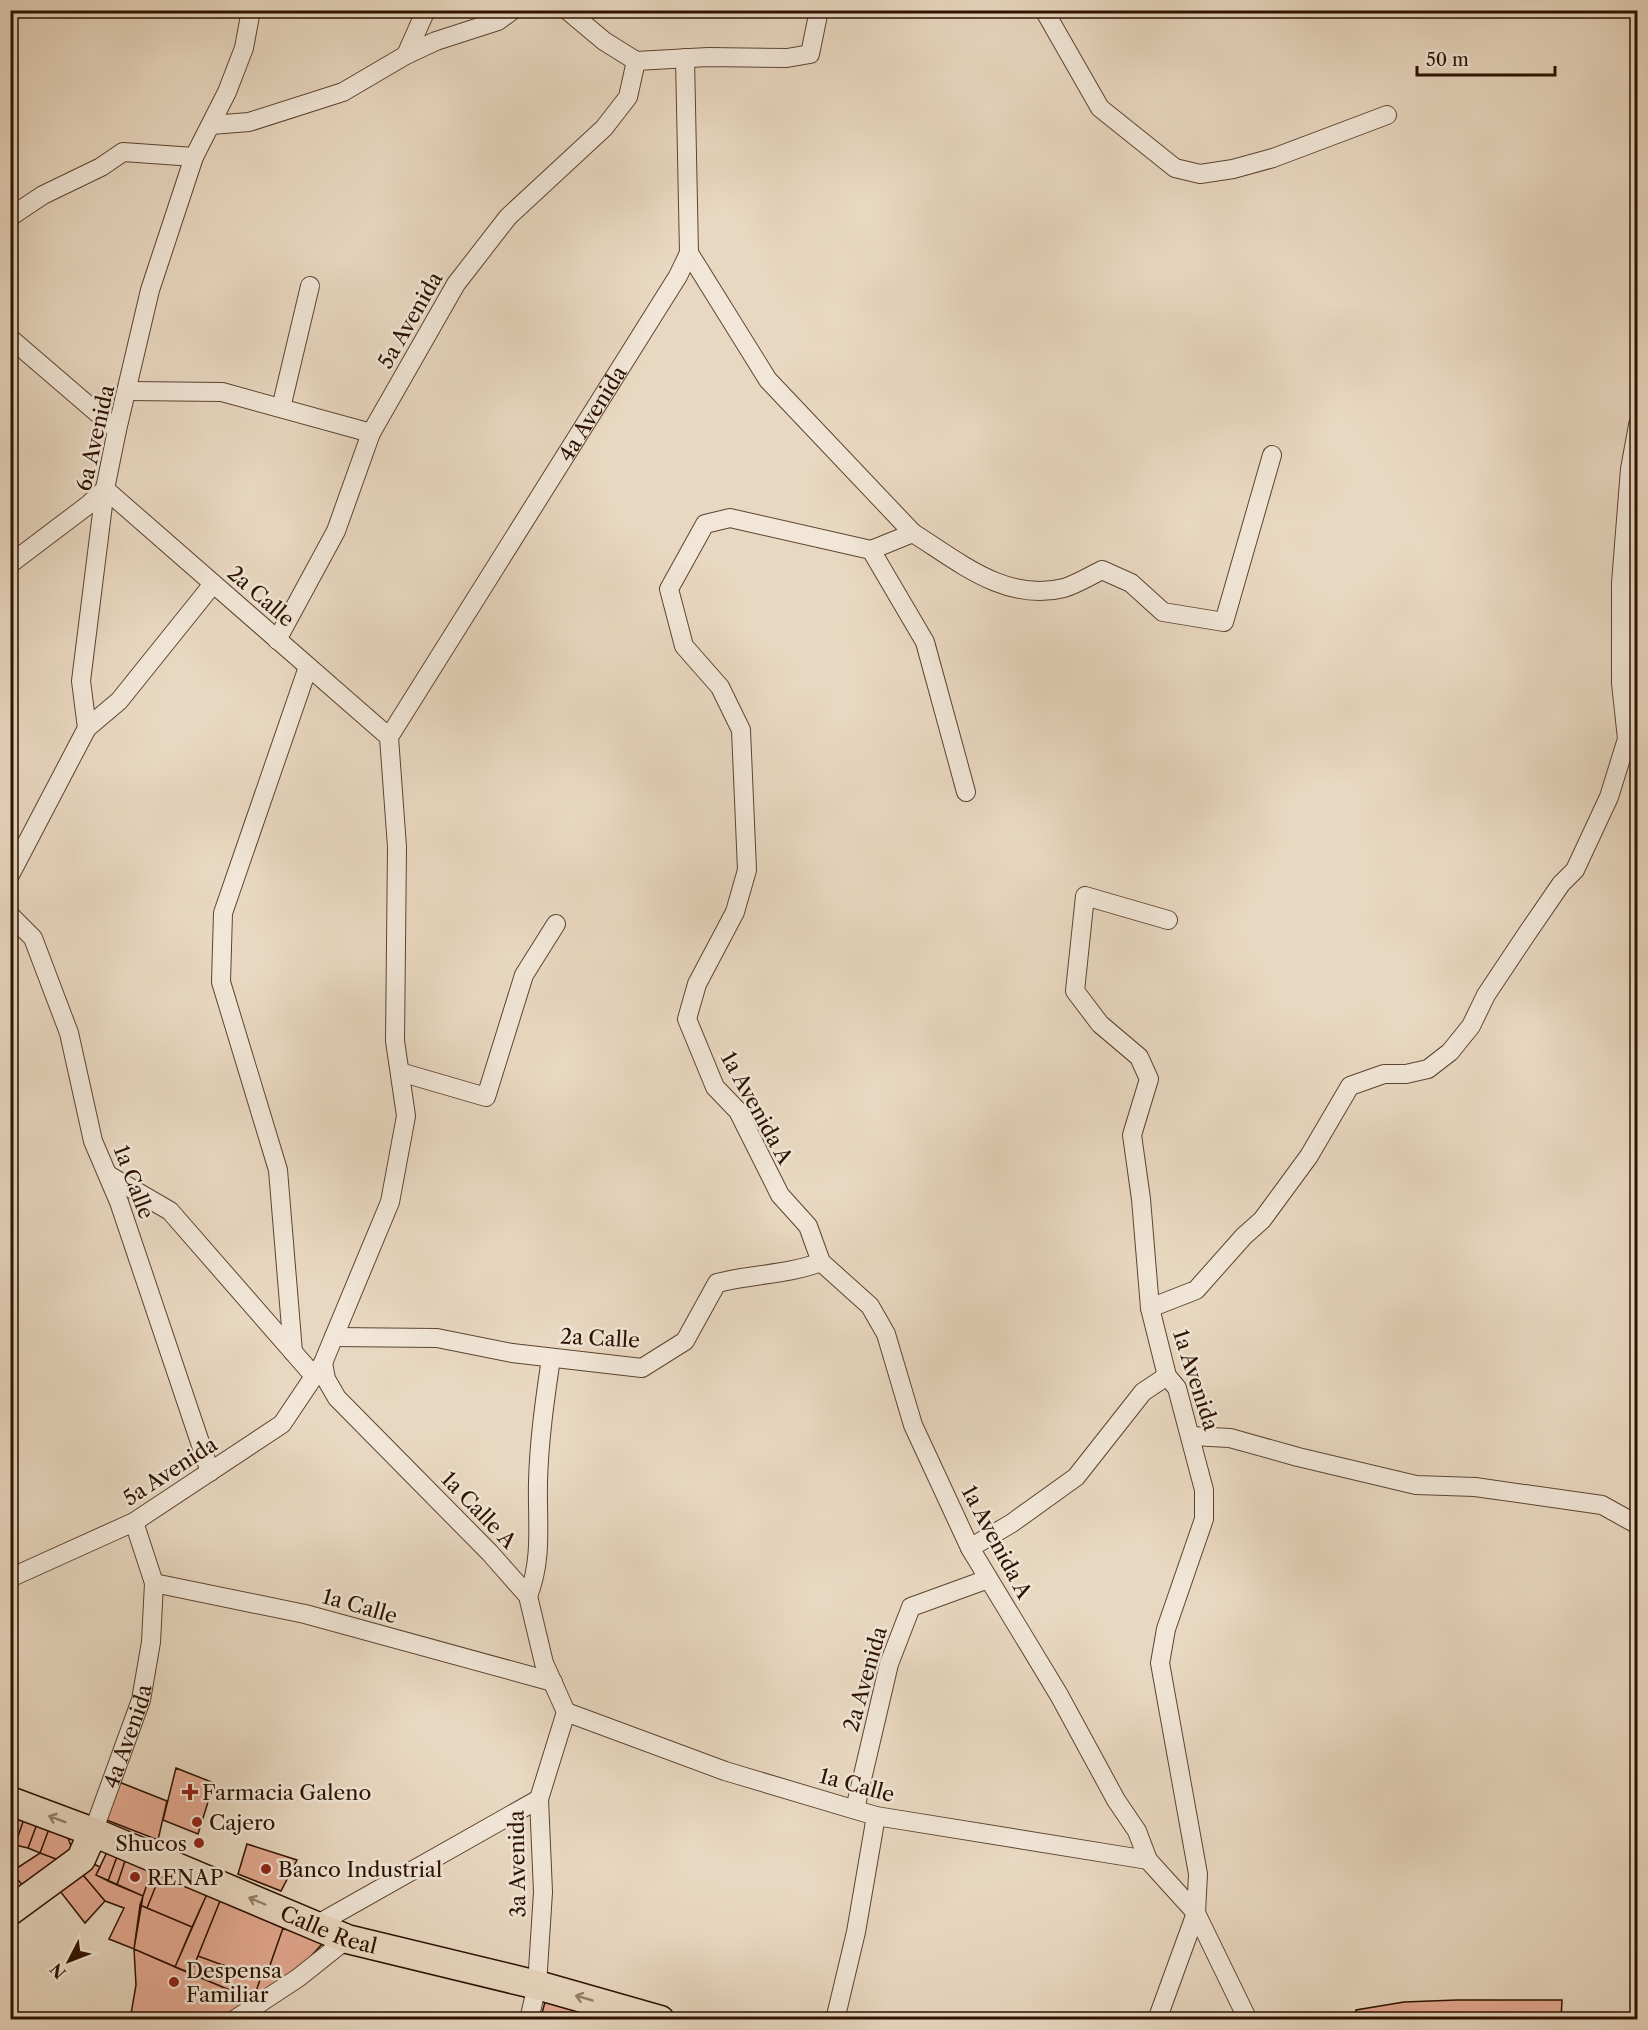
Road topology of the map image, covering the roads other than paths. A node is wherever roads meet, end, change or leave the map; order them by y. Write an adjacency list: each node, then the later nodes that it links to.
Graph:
1 (251, 10): 11 (street, 6a Avenida)
2 (426, 10): 7 (street)
3 (513, 10): 7 (street)
4 (567, 10): 9 (street)
5 (819, 10): 8 (street)
6 (1044, 10): 10 (street)
7 (406, 55): 11 (street)
8 (685, 58): 9 (street); 14 (street, 4a Avenida)
9 (636, 61): 21 (street, 5a Avenida)
10 (1387, 115)
11 (211, 125): 12 (street, 6a Avenida)
12 (194, 158): 13 (street); 17 (street, 6a Avenida)
13 (10, 217)
14 (689, 254): 24 (street); 31 (street, 4a Avenida)
15 (310, 286): 18 (street)
16 (10, 338): 20 (street)
17 (129, 391): 18 (street); 20 (street, 6a Avenida)
18 (281, 408): 21 (street)
19 (1638, 425): 40 (street)
20 (117, 430): 23 (street, 6a Avenida)
21 (371, 433): 28 (street, 5a Avenida)
22 (1272, 455): 24 (street)
23 (105, 489): 26 (street); 27 (street, 2a Calle); 30 (street, 6a Avenida)
24 (913, 533): 25 (street)
25 (871, 550): 32 (street); 39 (street, 1a Avenida A)
26 (11, 562)
27 (213, 584): 28 (street, 2a Calle); 30 (street)
28 (277, 639): 29 (street, 2a Calle)
29 (308, 667): 31 (street, 2a Calle); 42 (street)
30 (87, 728): 33 (street)
31 (389, 737): 37 (street, 5a Avenida)
32 (966, 792)
33 (10, 875)
34 (10, 915): 38 (street, 1a Calle)
35 (1168, 920): 40 (street, 1a Avenida)
36 (556, 924): 37 (street)
37 (400, 1072): 41 (street, 5a Avenida)
38 (110, 1176): 42 (street, 1a Calle A); 47 (street, 1a Calle)
39 (821, 1262): 43 (street, 2a Calle); 50 (street, 1a Avenida A)
40 (1150, 1308): 45 (street, 1a Avenida)
41 (334, 1337): 43 (street, 2a Calle); 44 (street, 5a Avenida)
42 (293, 1352): 44 (street, 1a Calle A)
43 (551, 1358): 54 (street)
44 (319, 1370): 47 (street, 5a Avenida); 54 (street, 1a Calle A)
45 (1167, 1376): 46 (street, 1a Avenida); 50 (street)
46 (1191, 1436): 49 (street); 64 (street, 1a Avenida)
47 (210, 1472): 48 (street, 5a Avenida)
48 (134, 1522): 51 (street, 5a Avenida); 53 (street, 4a Avenida)
49 (1638, 1525)
50 (970, 1548): 52 (street, 1a Avenida A)
51 (10, 1578)
52 (988, 1579): 59 (street, 2a Avenida); 62 (street, 1a Avenida A)
53 (154, 1583): 55 (street, 1a Calle); 61 (street, 4a Avenida)
54 (528, 1596): 55 (street, 1a Calle A)
55 (553, 1682): 56 (street, 1a Calle A)
56 (566, 1712): 57 (street, 3a Avenida); 59 (street, 1a Calle)
57 (539, 1799): 65 (street); 67 (street, 3a Avenida)
58 (10, 1801): 61 (main road, Calle Real, one-way to 58)
59 (855, 1809): 60 (street, 1a Calle)
60 (876, 1816): 62 (street, 1a Calle); 71 (street)
61 (93, 1832): 63 (main road, 4a Avenida); 65 (main road, Calle Real, one-way to 61)
62 (1148, 1860): 64 (street, 1a Avenida A)
63 (10, 1911)
64 (1196, 1913): 72 (street, 1a Avenida); 73 (street, 1a Avenida)
65 (316, 1925): 66 (main road, Calle Real)
66 (347, 1939): 67 (main road, Calle Real); 68 (street)
67 (537, 1985): 69 (street, 3a Avenida); 70 (main road, Calle Real, one-way to 67)
68 (234, 2019)
69 (529, 2019)
70 (660, 2019)
71 (835, 2019)
72 (1157, 2019)
73 (1248, 2019)

